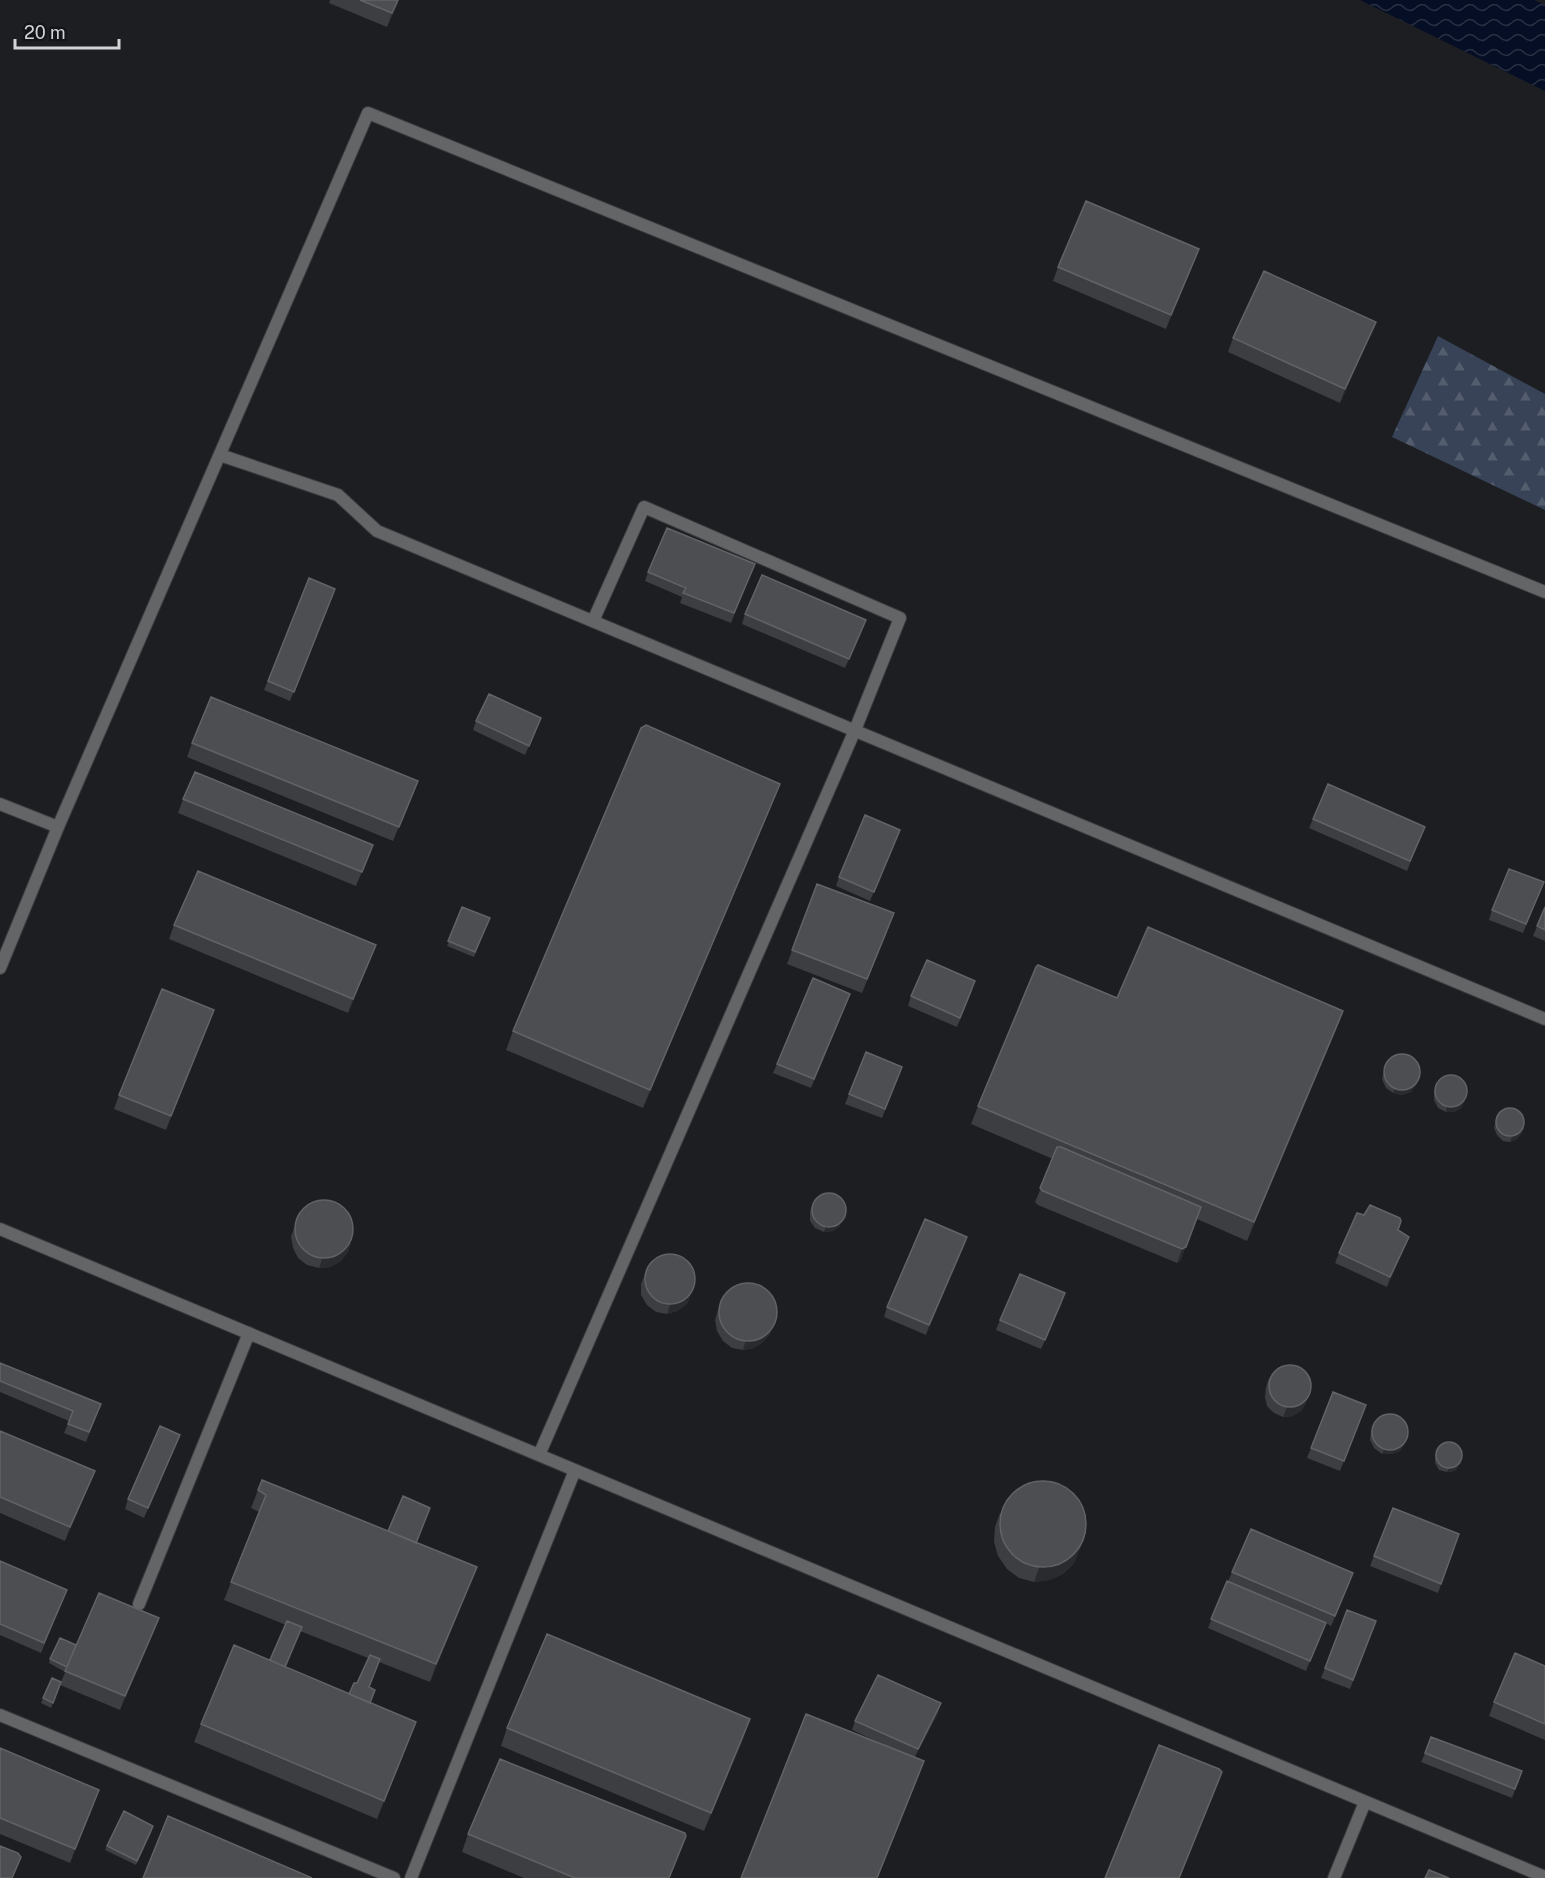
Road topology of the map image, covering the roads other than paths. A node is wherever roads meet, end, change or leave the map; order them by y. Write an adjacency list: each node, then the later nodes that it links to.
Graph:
1 (220, 455): 2 (lane); 3 (lane); 6 (lane)
2 (1545, 592)
3 (593, 621): 4 (lane); 4 (lane)
4 (855, 730): 8 (lane); 11 (lane)
5 (0, 804): 6 (lane)
6 (58, 827): 7 (lane)
7 (0, 968)
8 (1545, 1019)
9 (0, 1229): 10 (lane)
10 (249, 1333): 11 (lane); 13 (lane)
11 (539, 1455): 12 (lane)
12 (575, 1470): 15 (lane); 18 (lane)
13 (139, 1604)
14 (0, 1715): 17 (lane)
15 (1365, 1802): 16 (lane); 19 (lane)
16 (1545, 1877)
17 (394, 1878)
18 (411, 1878)
19 (1334, 1878)

